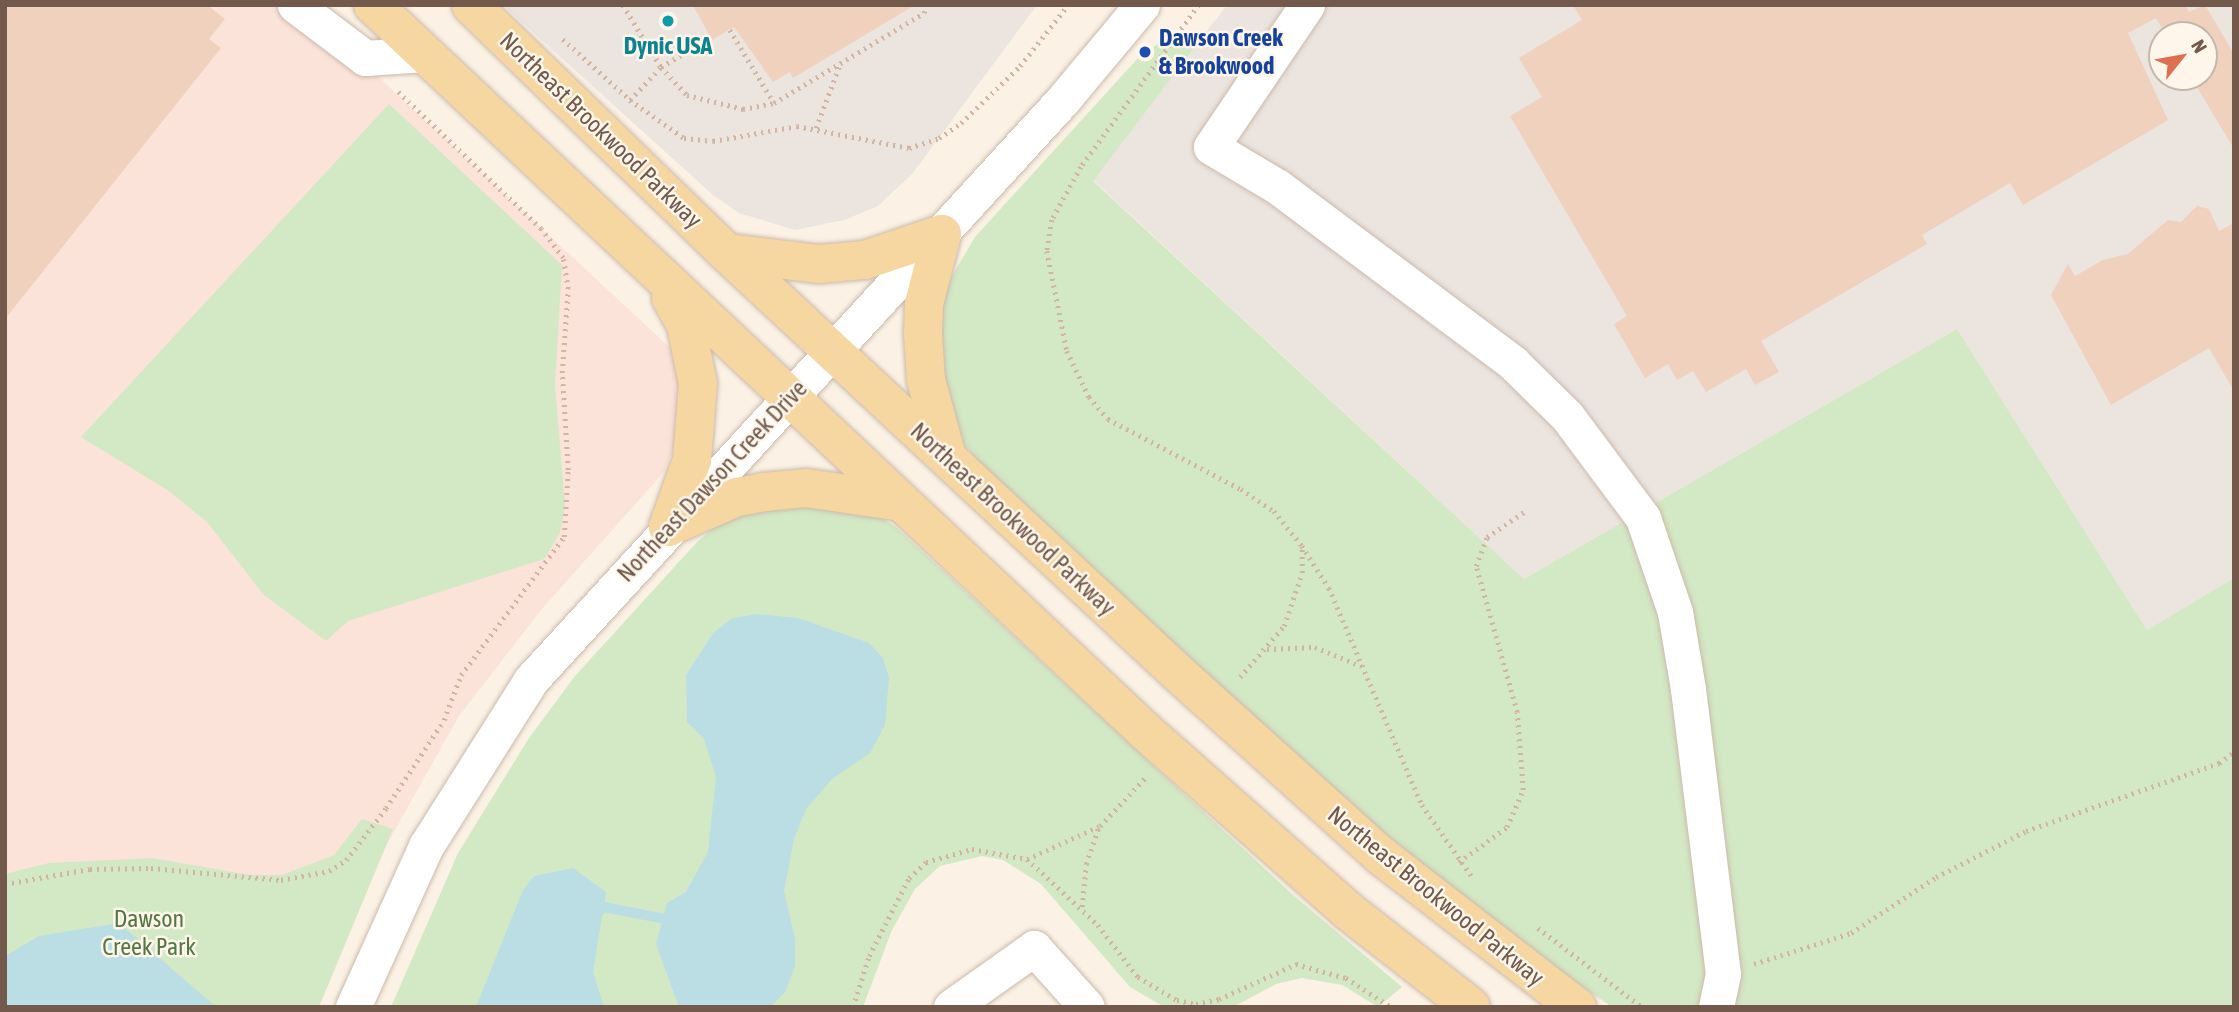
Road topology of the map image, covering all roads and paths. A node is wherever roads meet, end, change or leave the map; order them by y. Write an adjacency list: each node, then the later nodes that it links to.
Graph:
1 (295, 5): 13 (street)
2 (373, 5): 13 (main road)
3 (471, 5): 21 (main road, Northeast Brookwood Parkway)
4 (623, 5): 15 (path)
5 (926, 5): 14 (path)
6 (1142, 5): 20 (street, Northeast Dawson Creek Drive)
7 (1199, 5): 29 (path)
8 (1307, 5): 42 (street)
9 (1066, 7): 19 (path)
10 (730, 30): 18 (path)
11 (556, 33): 17 (path)
12 (710, 38): 15 (path)
13 (425, 54): 22 (main road)
14 (841, 62): 18 (path); 19 (path)
15 (661, 67): 17 (path); 18 (path)
16 (386, 86): 38 (path)
17 (630, 100): 19 (path)
18 (774, 103)
19 (816, 128)
20 (942, 234): 21 (main road); 23 (street, Northeast Dawson Creek Drive); 25 (main road)
21 (727, 253): 23 (main road, Northeast Brookwood Parkway)
22 (660, 278): 24 (main road); 28 (main road)
23 (833, 351): 24 (street, Northeast Dawson Creek Drive); 25 (main road, Northeast Brookwood Parkway)
24 (788, 399): 26 (main road); 28 (street, Northeast Dawson Creek Drive)
25 (949, 461): 49 (main road, Northeast Brookwood Parkway)
26 (895, 501): 28 (main road); 48 (main road)
27 (1527, 510): 37 (path)
28 (668, 527): 43 (street, Northeast Dawson Creek Drive)
29 (1302, 546): 30 (path); 31 (path)
30 (1268, 649): 31 (path); 32 (path)
31 (1362, 666): 37 (path)
32 (1240, 677)
33 (2234, 752): 42 (path)
34 (1146, 776): 35 (path)
35 (1100, 826): 36 (path); 40 (path)
36 (1027, 859): 40 (path); 44 (path)
37 (1459, 862): 39 (path)
38 (5, 884)
39 (1479, 885)
40 (1082, 908): 47 (path)
41 (1535, 926): 50 (path)
42 (1720, 990)
43 (353, 1007)
44 (853, 1007)
45 (951, 1007): 46 (street)
46 (1087, 1007)
47 (1391, 1007)
48 (1471, 1007)
49 (1577, 1007)
50 (1642, 1007)

